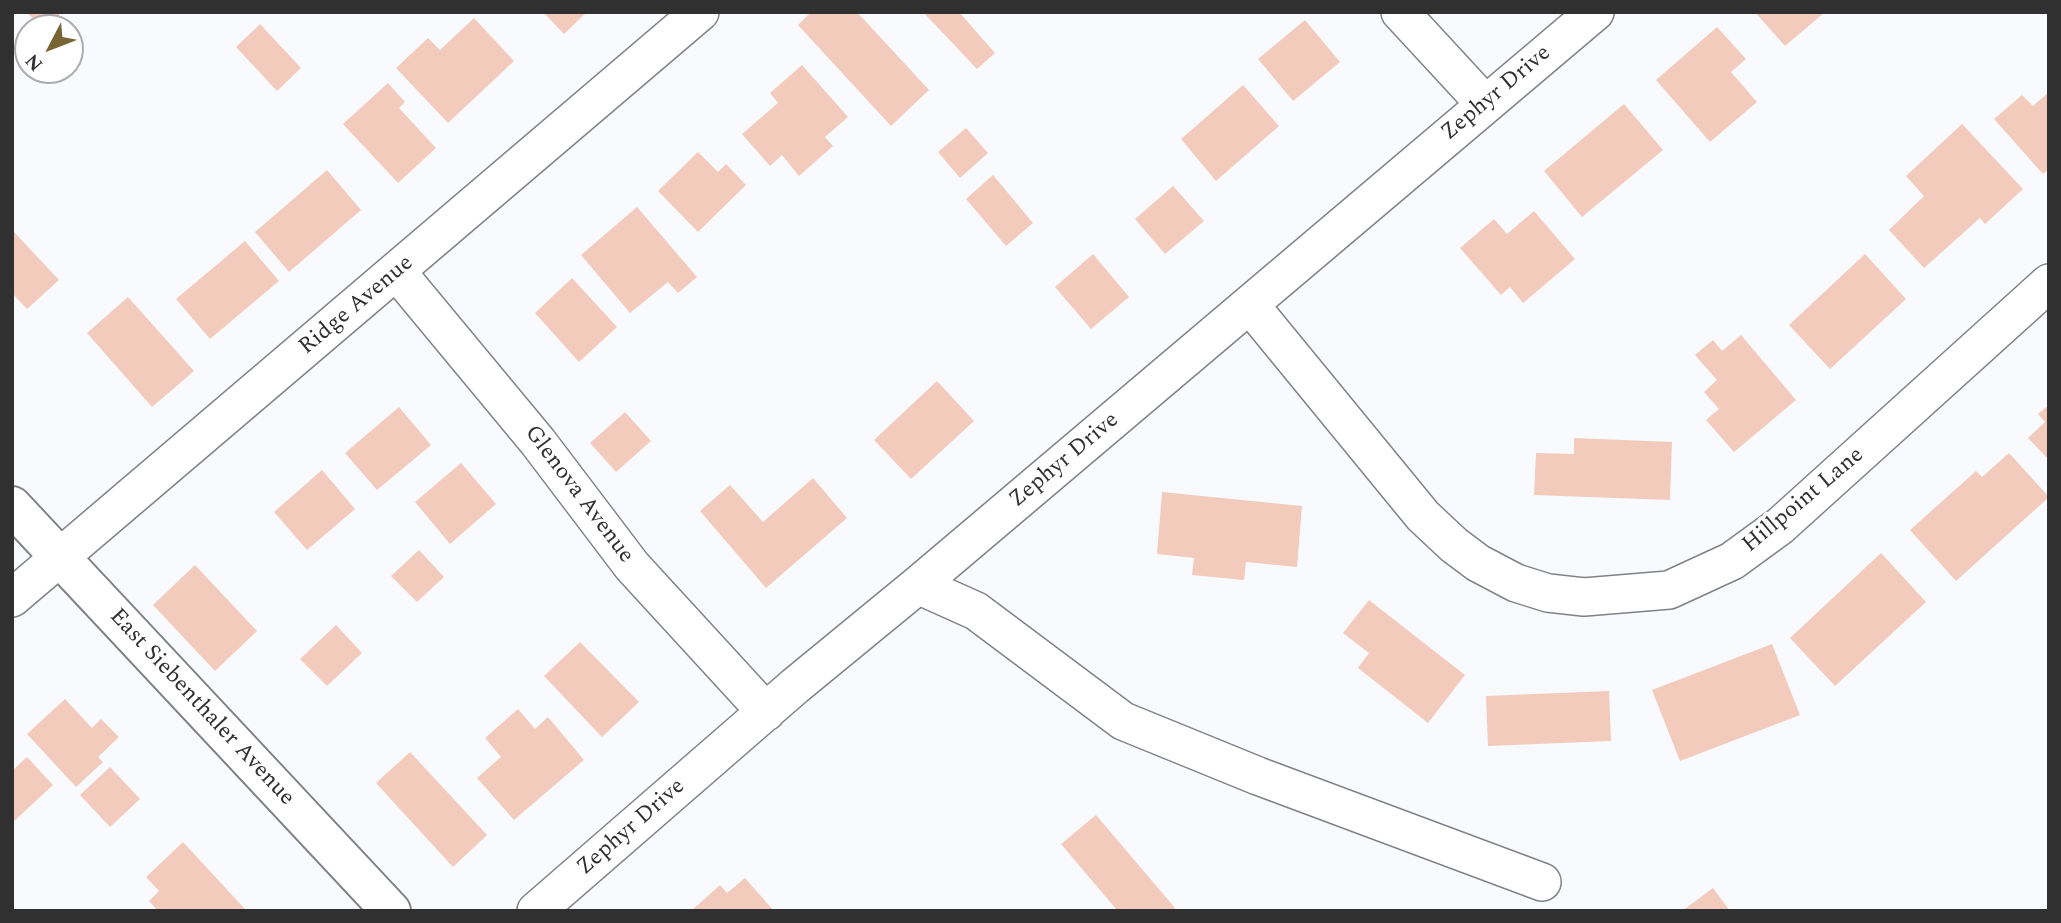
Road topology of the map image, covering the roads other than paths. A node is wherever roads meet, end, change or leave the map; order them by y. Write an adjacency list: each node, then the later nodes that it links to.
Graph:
1 (700, 12): 5 (street, Ridge Avenue)
2 (1400, 12): 4 (street)
3 (1595, 12): 4 (street, Zephyr Drive)
4 (1485, 104): 7 (street, Zephyr Drive)
5 (397, 272): 9 (street, Ridge Avenue); 12 (street, Glenova Avenue)
6 (2049, 283): 7 (street, Hillpoint Lane)
7 (1250, 305): 10 (street, Zephyr Drive)
8 (12, 506): 9 (main road, East Siebenthaler Avenue)
9 (60, 557): 11 (street, Ridge Avenue); 14 (main road, East Siebenthaler Avenue)
10 (918, 585): 12 (street, Zephyr Drive); 13 (street)
11 (12, 598)
12 (766, 712): 15 (street, Zephyr Drive)
13 (1542, 882)
14 (391, 911)
15 (536, 911)

